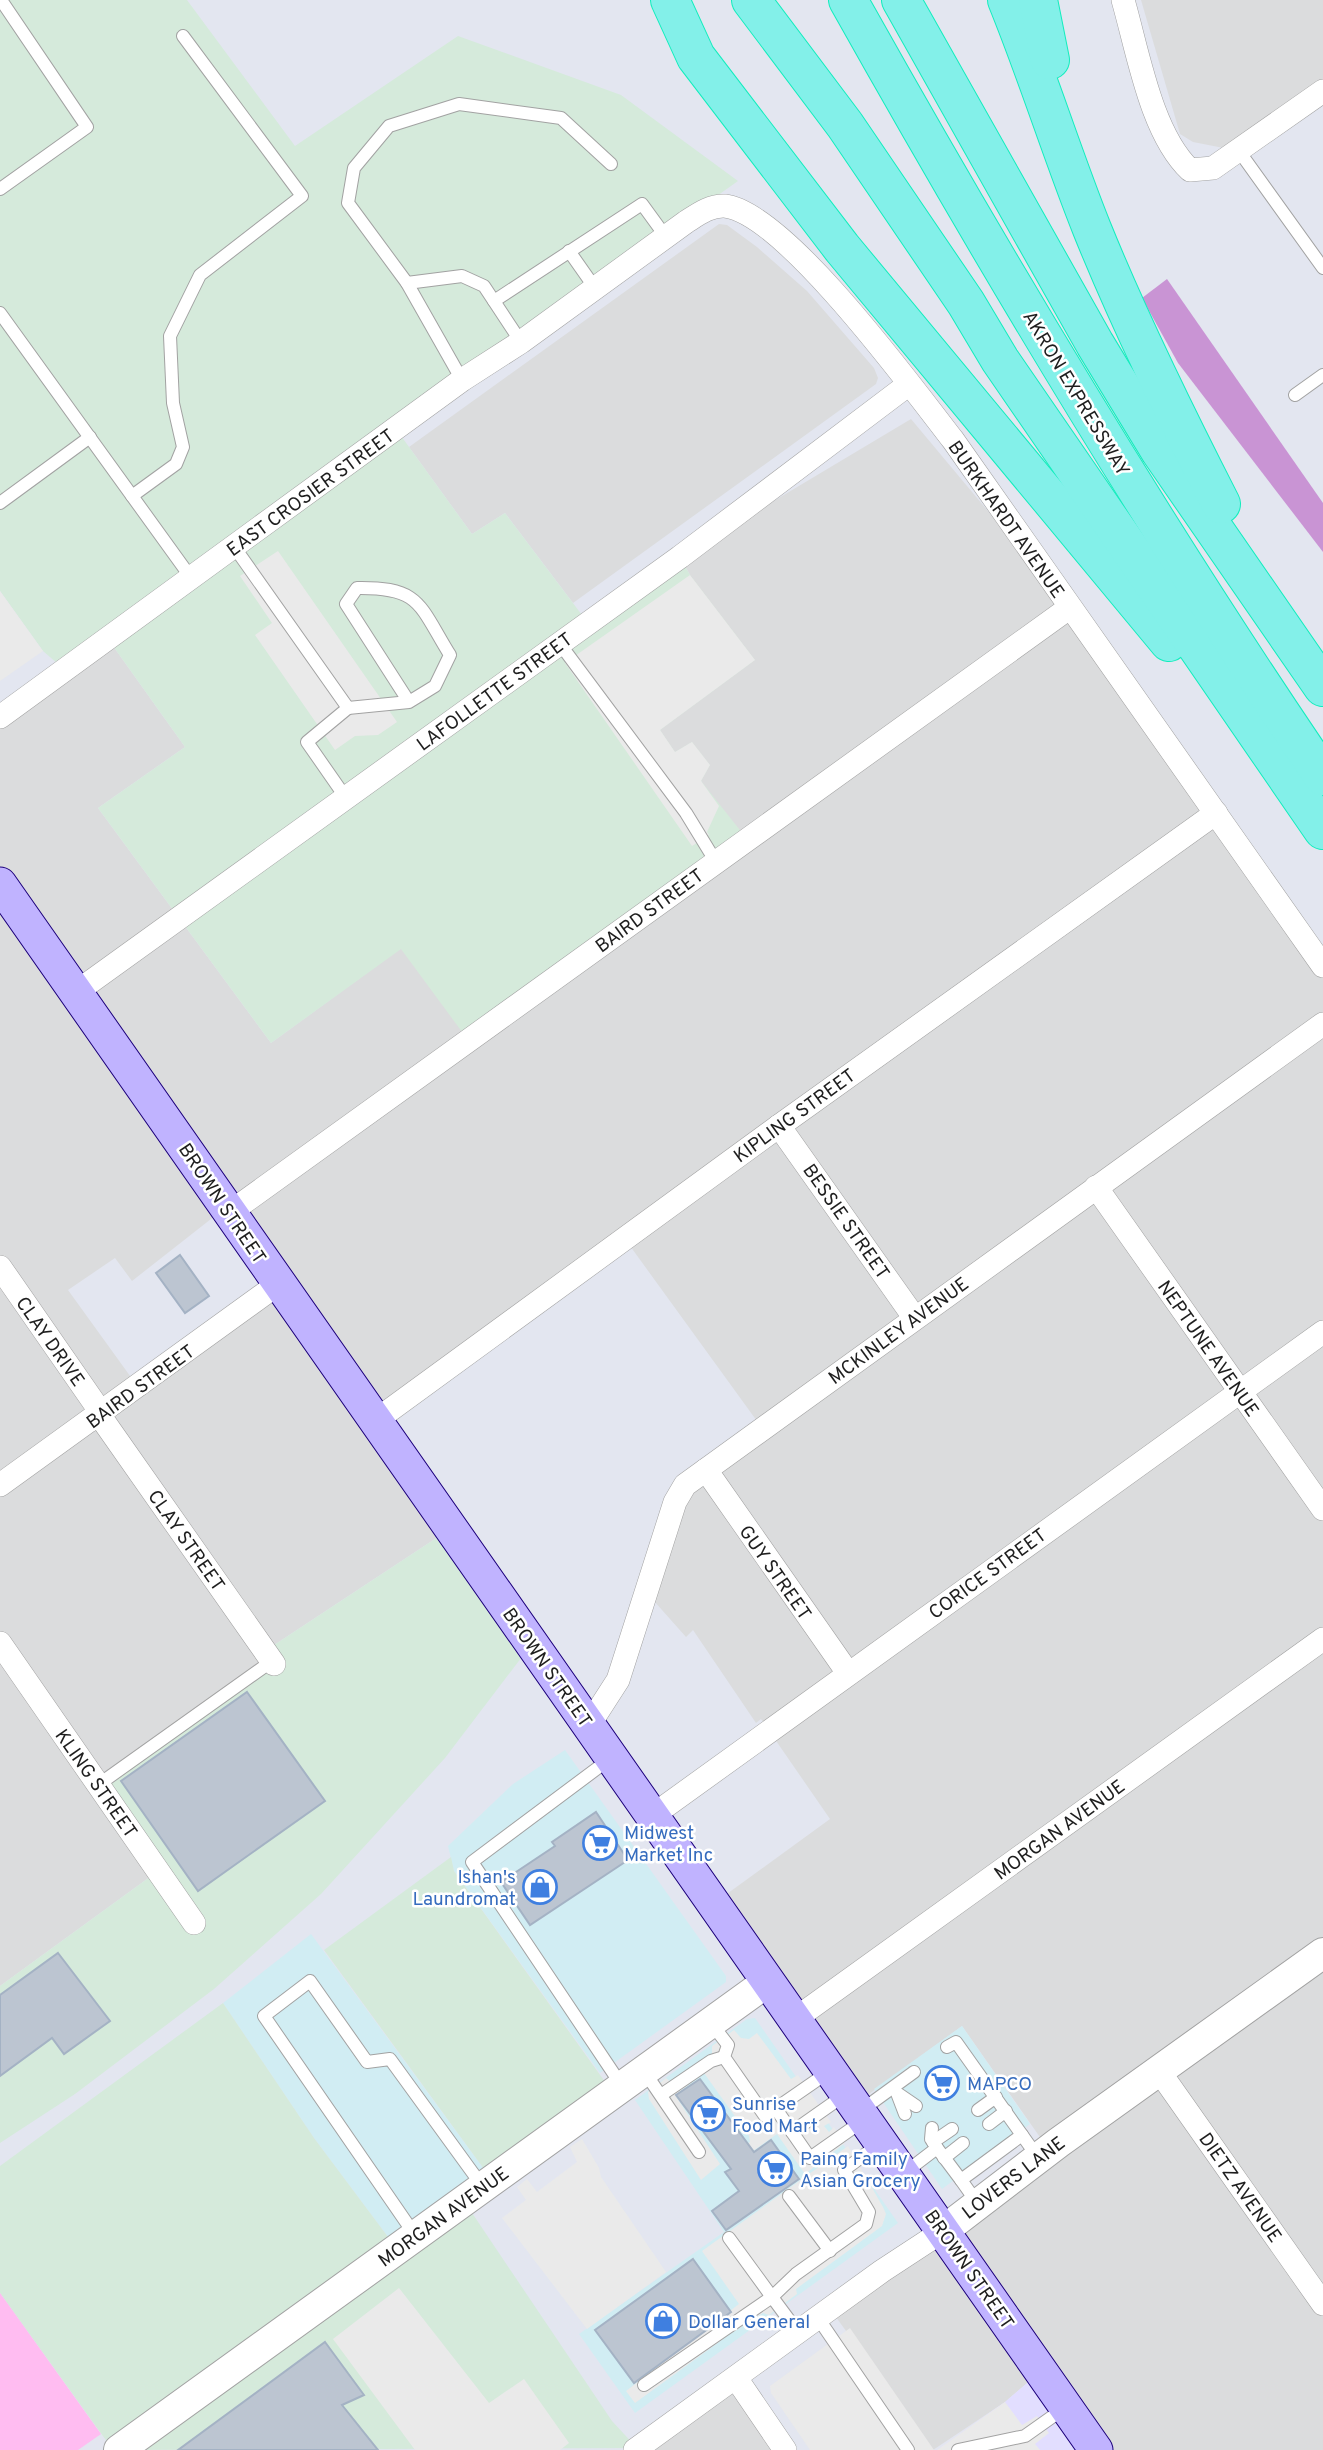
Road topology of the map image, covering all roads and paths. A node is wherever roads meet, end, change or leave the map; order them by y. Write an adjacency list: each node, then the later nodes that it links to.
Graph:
1 (1, 0): 13 (lane)
2 (670, 0): 39 (highway)
3 (751, 0): 39 (highway)
4 (848, 0): 40 (highway, AKRON EXPRESSWAY)
5 (901, 0): 35 (highway)
6 (1007, 0): 22 (highway)
7 (1038, 0): 22 (highway)
8 (1123, 0): 11 (street)
9 (183, 36): 29 (lane)
10 (1323, 91): 11 (street)
11 (1239, 151): 16 (lane)
12 (611, 164): 18 (lane)
13 (0, 189)
14 (666, 237): 15 (lane); 17 (street, BURKHARDT AVENUE); 26 (street, BURKHARDT AVENUE)
15 (569, 251): 19 (lane); 20 (lane)
16 (1323, 268)
17 (622, 269): 19 (street, EAST CROSIER STREET)
18 (407, 283): 20 (lane); 25 (lane)
19 (596, 288): 23 (street, EAST CROSIER STREET)
20 (494, 301): 23 (lane)
21 (0, 313): 28 (lane)
22 (1130, 316): 35 (highway)
23 (521, 342): 25 (street, EAST CROSIER STREET)
24 (1323, 375): 27 (lane)
25 (462, 380): 31 (street, EAST CROSIER STREET)
26 (909, 384): 33 (street, BURKHARDT AVENUE); 34 (street, LAFOLLETTE STREET)
27 (1294, 395)
28 (89, 438): 29 (lane); 30 (lane)
29 (132, 496): 32 (lane)
30 (0, 503)
31 (235, 548): 32 (street, EAST CROSIER STREET); 37 (lane)
32 (192, 579): 38 (street, EAST CROSIER STREET)
33 (1069, 607): 42 (street, BURKHARDT AVENUE); 44 (street, BAIRD STREET)
34 (560, 644): 41 (street, LAFOLLETTE STREET); 44 (lane)
35 (1317, 679)
36 (410, 702): 36 (lane); 37 (lane)
37 (348, 708): 41 (lane)
38 (0, 717)
39 (1258, 733): 43 (highway)
40 (1323, 776)
41 (346, 799): 47 (street, LAFOLLETTE STREET)
42 (1216, 813): 46 (street, BURKHARDT AVENUE); 49 (street, KIPLING STREET)
43 (1323, 830)
44 (716, 862): 51 (street, BAIRD STREET)
45 (0, 884): 47 (main road, BROWN STREET)
46 (1323, 966)
47 (75, 993): 51 (main road, BROWN STREET)
48 (1323, 1024): 50 (street, MCKINLEY AVENUE)
49 (779, 1126): 54 (street, BESSIE STREET); 58 (street, KIPLING STREET)
50 (1096, 1187): 54 (street, MCKINLEY AVENUE); 56 (street, NEPTUNE AVENUE)
51 (229, 1213): 53 (main road, BROWN STREET)
52 (0, 1267): 57 (street, CLAY DRIVE)
53 (278, 1284): 57 (street, BAIRD STREET); 58 (main road, BROWN STREET)
54 (915, 1317): 59 (street, MCKINLEY AVENUE)
55 (1323, 1332): 56 (street, CORICE STREET)
56 (1240, 1392): 61 (street, NEPTUNE AVENUE); 65 (street, CORICE STREET)
57 (101, 1415): 60 (street, BAIRD STREET); 64 (street, CLAY STREET)
58 (375, 1421): 66 (main road, BROWN STREET)
59 (706, 1470): 65 (street, GUY STREET); 66 (street, MCKINLEY AVENUE)
60 (0, 1485)
61 (1323, 1509)
62 (1323, 1639): 73 (street, MORGAN AVENUE)
63 (0, 1643): 68 (street, KLING STREET)
64 (273, 1663): 68 (lane)
65 (848, 1673): 69 (street, CORICE STREET)
66 (589, 1726): 67 (main road, BROWN STREET)
67 (611, 1758): 69 (main road, BROWN STREET); 79 (lane)
68 (98, 1785): 70 (street, KLING STREET)
69 (652, 1816): 72 (main road, BROWN STREET)
70 (194, 1923)
71 (1323, 1953): 77 (street, LOVERS LANE)
72 (767, 1982): 73 (main road, BROWN STREET); 74 (street, MORGAN AVENUE)
73 (795, 2019): 83 (main road, BROWN STREET)
74 (711, 2022): 76 (lane); 79 (street, MORGAN AVENUE)
75 (947, 2048): 81 (lane)
76 (724, 2057): 79 (lane); 84 (lane)
77 (1159, 2071): 95 (street, LOVERS LANE); 106 (street, DIETZ AVENUE)
78 (914, 2072): 80 (lane)
79 (642, 2084): 94 (lane); 98 (street, MORGAN AVENUE)
80 (895, 2090): 82 (lane); 83 (lane); 87 (lane)
81 (996, 2097): 85 (lane); 86 (lane)
82 (916, 2106)
83 (856, 2108): 84 (lane); 90 (lane); 90 (lane); 96 (main road, BROWN STREET); 104 (lane)
84 (776, 2109): 90 (lane)
85 (978, 2110)
86 (1006, 2111): 88 (lane); 91 (lane)
87 (905, 2114)
88 (989, 2124)
89 (952, 2129): 92 (lane)
90 (792, 2132)
91 (1022, 2135): 95 (lane); 97 (lane)
92 (933, 2142): 93 (lane); 96 (lane); 97 (lane)
93 (963, 2143)
94 (699, 2152)
95 (1039, 2159): 100 (street, LOVERS LANE)
96 (903, 2174): 101 (main road, BROWN STREET)
97 (961, 2180): 100 (lane)
98 (483, 2187): 102 (street, MORGAN AVENUE); 102 (lane)
99 (789, 2196): 104 (lane)
100 (979, 2204): 101 (street, LOVERS LANE)
101 (943, 2231): 107 (street, LOVERS LANE); 111 (main road, BROWN STREET)
102 (415, 2236): 112 (street, MORGAN AVENUE)
103 (729, 2238): 105 (lane)
104 (830, 2251): 105 (lane)
105 (772, 2297): 108 (lane); 110 (lane)
106 (1323, 2304)
107 (818, 2318): 108 (street, LOVERS LANE); 115 (lane)
108 (798, 2332): 109 (street, LOVERS LANE)
109 (736, 2378): 113 (street, LOVERS LANE); 114 (street)
110 (644, 2385)
111 (1066, 2406): 116 (lane); 117 (main road, BROWN STREET)
112 (131, 2446)
113 (635, 2450)
114 (785, 2450)
115 (908, 2450)
116 (958, 2450)
117 (1096, 2450)

